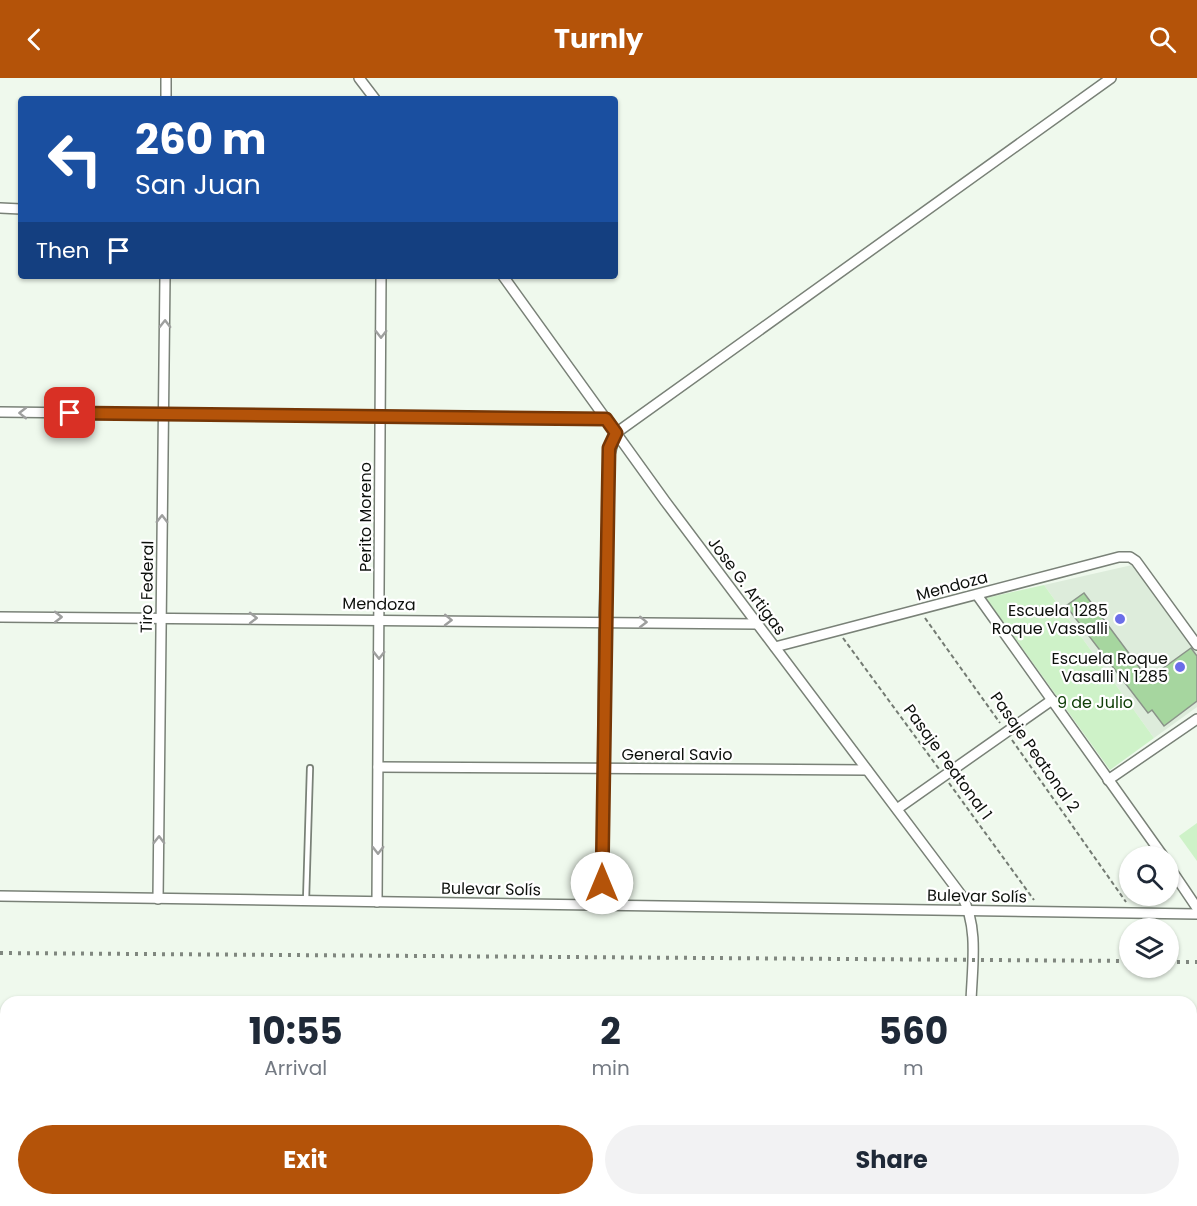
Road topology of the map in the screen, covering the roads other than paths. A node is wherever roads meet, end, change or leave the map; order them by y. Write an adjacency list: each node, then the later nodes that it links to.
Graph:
1 (166, 78): 4 (street)
2 (359, 78): 5 (street)
3 (1111, 78): 15 (street)
4 (166, 96)
5 (373, 96)
6 (0, 208): 7 (street)
7 (18, 208)
8 (165, 279): 12 (street, Tiro Federal, one-way to 8)
9 (381, 279): 13 (street, Perito Moreno, one-way to 13)
10 (505, 279): 14 (street, Jose G. Artigas)
11 (0, 412): 12 (street, one-way to 11)
12 (163, 414): 13 (street); 18 (street, Tiro Federal, one-way to 12)
13 (381, 417): 14 (street); 19 (street, Perito Moreno)
14 (606, 419): 15 (street, Jose G. Artigas)
15 (616, 433): 20 (street); 21 (street, Jose G. Artigas)
16 (977, 595): 22 (street, Mendoza); 23 (street, Mendoza); 24 (street)
17 (0, 617): 18 (street, Mendoza, one-way to 18)
18 (162, 617): 19 (street, Mendoza, one-way to 19); 35 (street, Tiro Federal, one-way to 18)
19 (379, 619): 20 (street, Mendoza, one-way to 20); 26 (street, Perito Moreno, one-way to 26)
20 (604, 622): 21 (street, Mendoza, one-way to 21); 28 (street)
21 (757, 624): 23 (street, Jose G. Artigas)
22 (1197, 645)
23 (775, 647): 29 (street, Jose G. Artigas)
24 (1052, 700): 30 (street); 31 (street)
25 (1197, 719): 30 (street)
26 (378, 767): 28 (street, General Savio); 37 (street, Perito Moreno, one-way to 37)
27 (310, 768): 36 (lane)
28 (603, 768): 29 (street, General Savio); 38 (street)
29 (867, 770): 31 (street, Jose G. Artigas)
30 (1108, 780): 32 (street)
31 (897, 809): 40 (street, Jose G. Artigas)
32 (1156, 846)
33 (1179, 881): 39 (street)
34 (0, 896): 35 (street, Bulevar Solís)
35 (158, 899): 36 (street, Bulevar Solís)
36 (306, 901): 37 (street, Bulevar Solís)
37 (377, 902): 38 (street, Bulevar Solís)
38 (602, 905): 40 (street, Bulevar Solís)
39 (1197, 908)
40 (970, 911): 41 (street, Bulevar Solís); 42 (street)
41 (1197, 914)
42 (971, 996)

